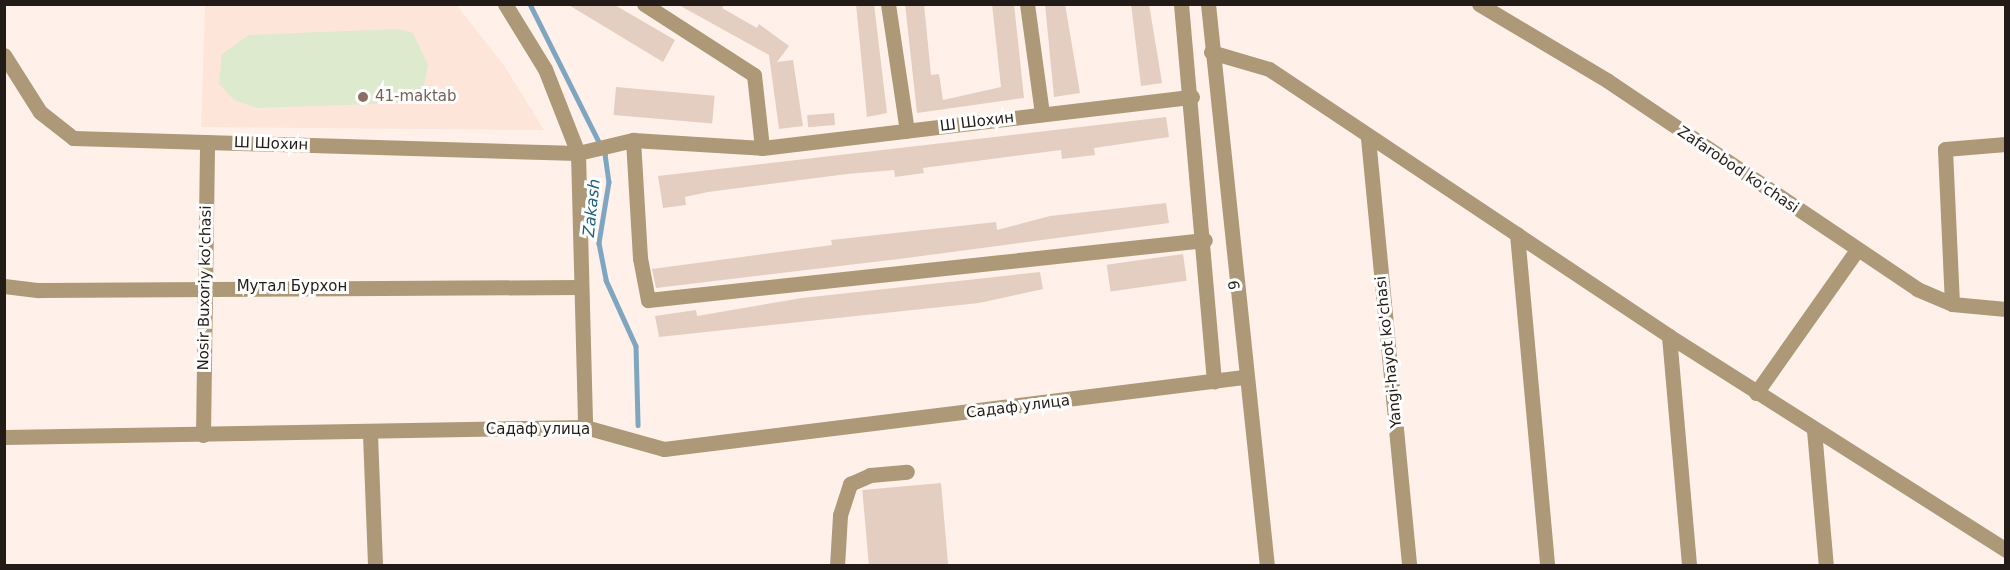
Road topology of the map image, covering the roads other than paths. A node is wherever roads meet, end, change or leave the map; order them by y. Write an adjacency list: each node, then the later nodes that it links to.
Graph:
1 (505, 4): 18 (street)
2 (644, 4): 17 (street)
3 (888, 4): 12 (street)
4 (1027, 4): 11 (street)
5 (1181, 4): 10 (street)
6 (1208, 4): 8 (street, 9)
7 (1479, 4): 21 (street, Zafarobod ko'chasi)
8 (1211, 52): 13 (street); 28 (street, 9)
9 (4, 55): 15 (street, Ш Шохин)
10 (1192, 97): 11 (street, Ш Шохин); 20 (street)
11 (1042, 114): 12 (street, Ш Шохин)
12 (908, 131): 17 (street, Ш Шохин)
13 (1368, 138): 19 (street); 41 (street, Yangi-hayot ko'chasi)
14 (633, 140): 17 (street, Ш Шохин); 18 (street, Ш Шохин); 20 (street)
15 (207, 142): 18 (street, Ш Шохин); 24 (street, Nosir Buxoriy ko'chasi)
16 (2006, 144): 25 (street)
17 (762, 148)
18 (578, 153): 23 (street)
19 (1517, 234): 27 (street); 42 (street)
20 (1205, 240): 29 (street)
21 (1856, 251): 25 (street, Zafarobod ko'chasi); 30 (street)
22 (4, 286): 24 (street, Мутал Бурхон)
23 (580, 286): 24 (street, Мутал Бурхон); 31 (street)
24 (206, 287): 34 (street, Nosir Buxoriy ko'chasi)
25 (1952, 304): 26 (street, Zafarobod ko'chasi)
26 (2006, 309)
27 (1669, 336): 30 (street); 43 (street)
28 (1244, 377): 29 (street, Садаф улица); 40 (street, 9)
29 (1214, 382): 31 (street, Садаф улица)
30 (1756, 393): 32 (street)
31 (585, 427): 33 (street, Садаф улица)
32 (1814, 430): 37 (street); 44 (street)
33 (370, 434): 34 (street, Садаф улица); 38 (street)
34 (203, 435): 35 (street, Садаф улица)
35 (4, 437)
36 (907, 472): 39 (street)
37 (2006, 550)
38 (375, 566)
39 (837, 566)
40 (1267, 566)
41 (1409, 566)
42 (1547, 566)
43 (1689, 566)
44 (1826, 566)

